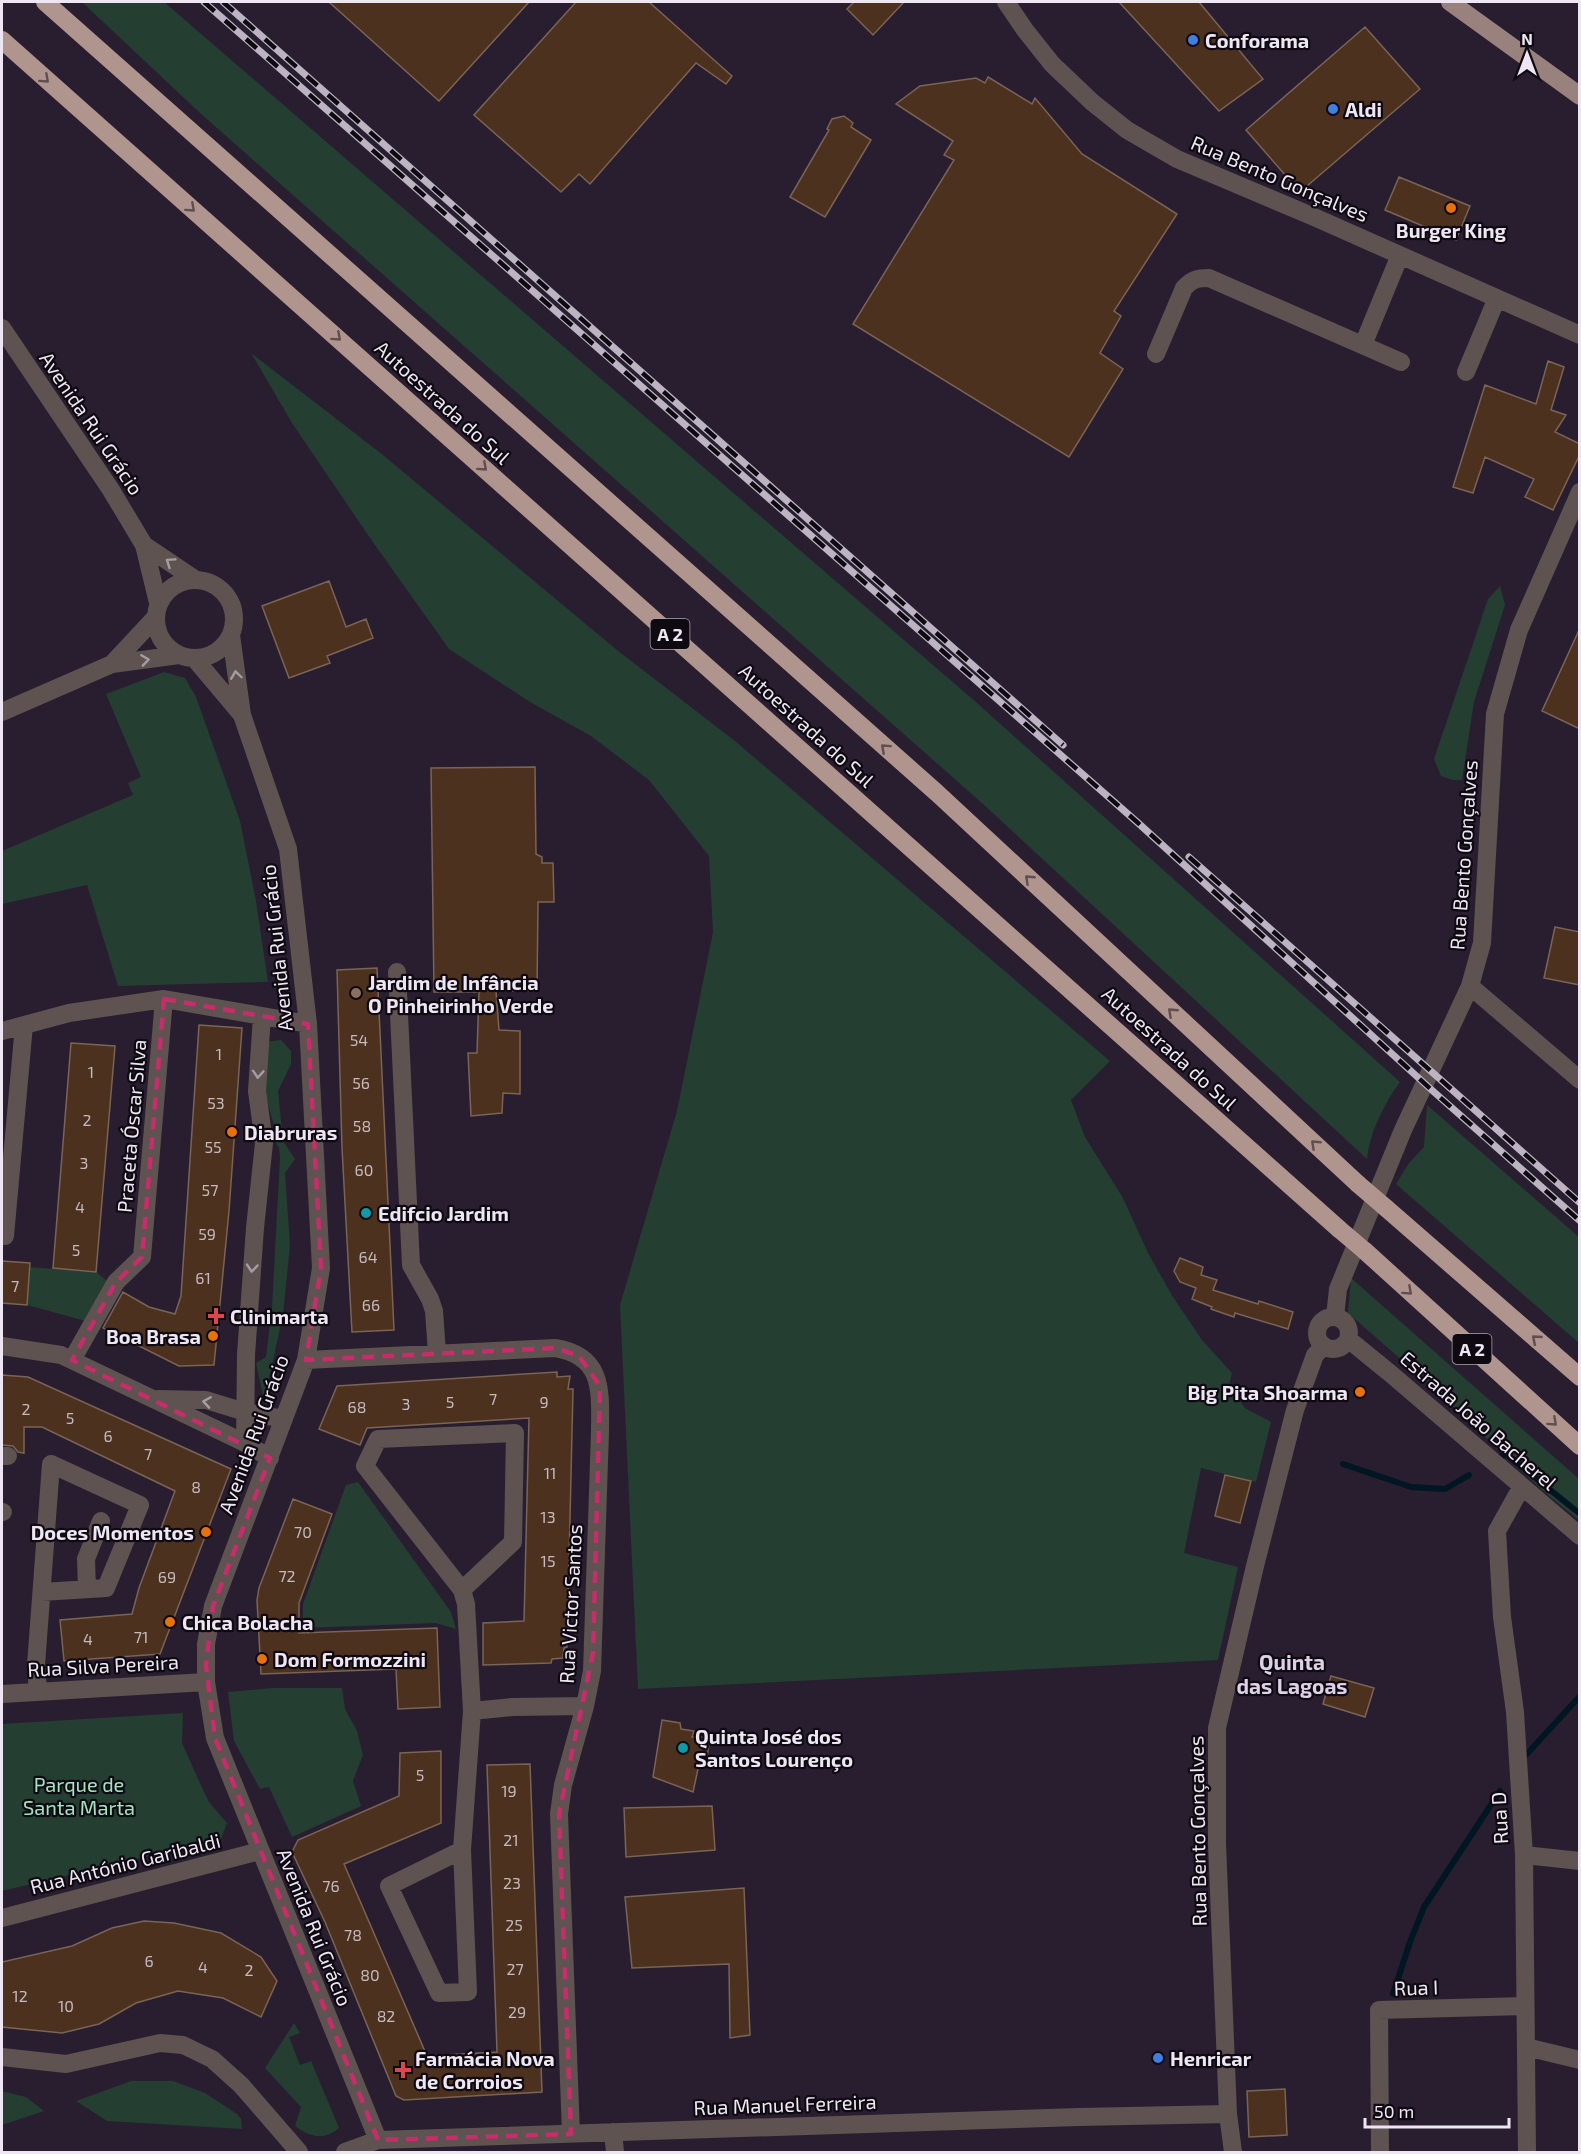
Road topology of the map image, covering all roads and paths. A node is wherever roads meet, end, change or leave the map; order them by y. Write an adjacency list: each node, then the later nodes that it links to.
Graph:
1 (45, 2): 39 (highway, Autoestrada do Sul / A 2, one-way to 1, bridge)
2 (1006, 2): 6 (street, Rua Bento Gonçalves)
3 (1450, 2): 5 (main road)
4 (2, 40): 44 (highway, Autoestrada do Sul / A 2, one-way to 44, bridge)
5 (1580, 96)
6 (1400, 255): 7 (street, Rua Bento Gonçalves); 10 (street)
7 (1497, 298): 9 (street, Rua Bento Gonçalves); 13 (street)
8 (2, 328): 15 (street, Avenida Rui Grácio)
9 (1580, 335)
10 (1363, 345): 11 (street); 12 (street)
11 (1156, 354)
12 (1401, 362)
13 (1466, 372)
14 (1580, 492): 24 (street, Rua Bento Gonçalves)
15 (144, 545): 16 (street, Avenida Rui Grácio, one-way to 15); 17 (street, Avenida Rui Grácio)
16 (196, 580): 17 (street); 18 (street)
17 (157, 610): 19 (street); 20 (street)
18 (231, 635): 19 (street); 22 (street, Avenida Rui Grácio, one-way to 18)
19 (186, 657): 20 (street, one-way to 19); 22 (street, Avenida Rui Grácio)
20 (112, 664): 21 (street)
21 (2, 712)
22 (242, 715): 27 (street, Avenida Rui Grácio)
23 (397, 972): 36 (street)
24 (1470, 986): 30 (street); 32 (street, Rua Bento Gonçalves)
25 (164, 999): 26 (street); 28 (street); 38 (street, Praceta Óscar Silva)
26 (262, 1016): 27 (street); 41 (street, Avenida Rui Grácio, one-way to 41)
27 (308, 1024): 37 (street, Avenida Rui Grácio)
28 (24, 1025): 29 (street); 31 (street)
29 (2, 1031)
30 (1580, 1080)
31 (5, 1236)
32 (1335, 1317): 33 (street); 35 (street)
33 (1348, 1339): 35 (street); 46 (street, Estrada João Bacherel)
34 (2, 1346): 38 (street)
35 (1324, 1346): 66 (street, Rua Bento Gonçalves)
36 (436, 1353): 37 (street, Rua Victor Santos); 55 (street, Rua Victor Santos)
37 (306, 1359): 42 (street, Avenida Rui Grácio)
38 (72, 1360): 40 (street)
39 (1580, 1377)
40 (153, 1399): 41 (street, one-way to 40); 43 (street)
41 (245, 1412): 42 (street); 43 (street, Avenida Rui Grácio)
42 (284, 1419): 45 (street, Avenida Rui Grácio)
43 (245, 1443): 45 (street)
44 (1580, 1446)
45 (270, 1458): 52 (street, Avenida Rui Grácio)
46 (1521, 1488): 48 (street, Estrada João Bacherel); 59 (street, Rua D)
47 (101, 1521): 49 (street)
48 (1580, 1536)
49 (87, 1589): 51 (street); 51 (street)
50 (462, 1590): 50 (street); 56 (street)
51 (42, 1592): 53 (street)
52 (206, 1682): 53 (street, Rua Silva Pereira); 58 (street, Avenida Rui Grácio)
53 (38, 1692): 54 (street, Rua Silva Pereira)
54 (2, 1694)
55 (585, 1706): 56 (street); 68 (street, Rua Victor Santos)
56 (472, 1711): 57 (street)
57 (462, 1850): 57 (street)
58 (260, 1851): 61 (street, Rua António Garibaldi); 69 (street, Avenida Rui Grácio)
59 (1524, 1855): 60 (street); 62 (street, Rua D)
60 (1580, 1861)
61 (2, 1918)
62 (1525, 2006): 63 (street, Rua D); 75 (street, Rua I)
63 (1526, 2047): 65 (street); 76 (street, Rua D)
64 (2, 2056): 71 (street)
65 (1580, 2060)
66 (1228, 2114): 67 (street, Rua Manuel Ferreira); 74 (street, Rua Bento Gonçalves)
67 (613, 2132): 68 (street, Rua Manuel Ferreira); 73 (street)
68 (571, 2134): 70 (street, Rua Manuel Ferreira)
69 (378, 2140): 70 (street, Rua Manuel Ferreira); 72 (street, Rua Manuel Ferreira)
70 (488, 2145)
71 (298, 2152)
72 (345, 2152)
73 (615, 2152)
74 (1233, 2152)
75 (1380, 2152)
76 (1527, 2152)

